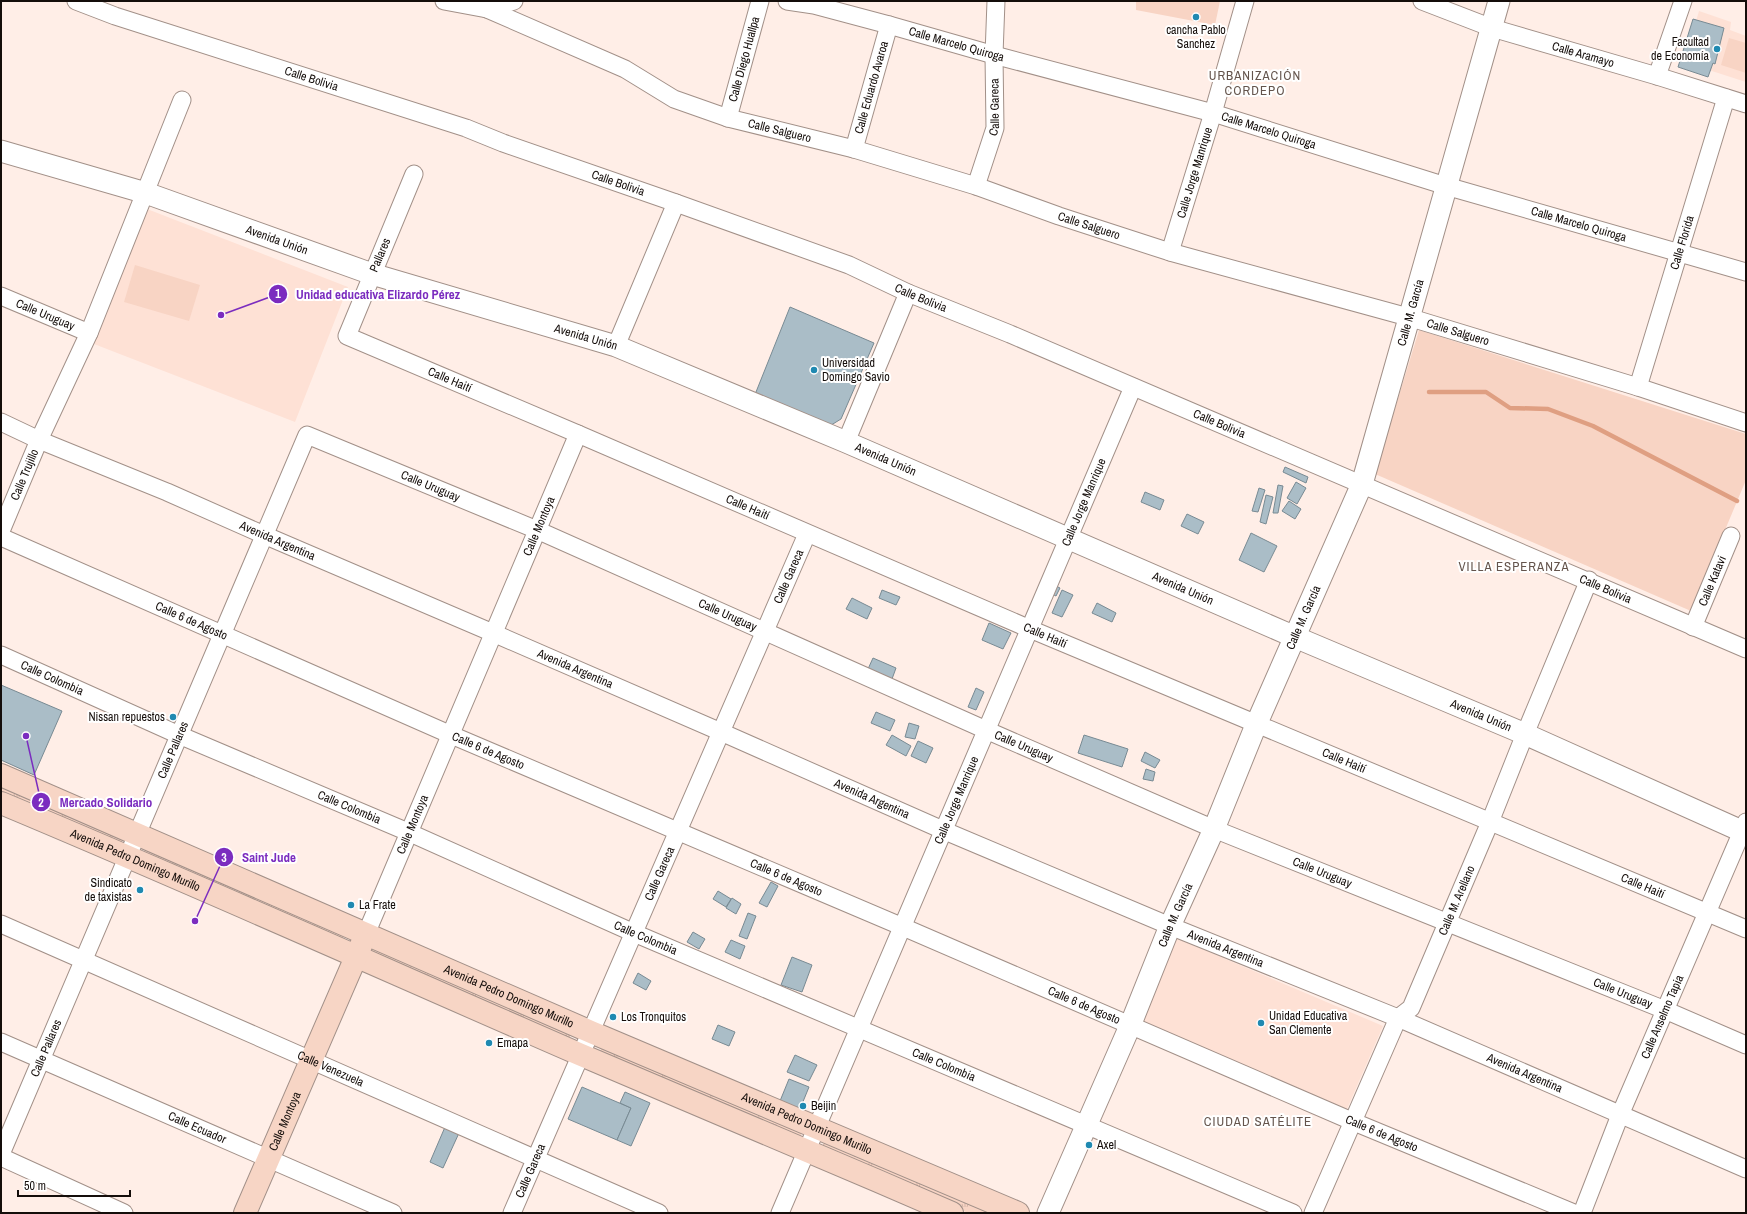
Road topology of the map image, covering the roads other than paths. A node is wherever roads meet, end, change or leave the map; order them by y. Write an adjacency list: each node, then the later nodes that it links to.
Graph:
1 (76, 1): 27 (street, Calle Bolivia)
2 (444, 1): 11 (street, Calle Salguero)
3 (514, 1): 11 (street)
4 (760, 1): 20 (street, Calle Diego Huallpa)
5 (787, 1): 12 (street, Calle Marcelo Quiroga)
6 (996, 1): 14 (street, Calle Gareca)
7 (1245, 1): 19 (street, Calle Jorge Manrique)
8 (1422, 1): 13 (street, Calle Aramayo)
9 (1499, 1): 13 (street, Calle M. García)
10 (1683, 1): 15 (street)
11 (487, 9): 20 (street, Calle Salguero)
12 (889, 25): 14 (street, Calle Marcelo Quiroga); 21 (street, Calle Eduardo Avaroa)
13 (1492, 28): 15 (street, Calle Aramayo); 25 (street, Calle M. García)
14 (994, 55): 19 (street, Calle Marcelo Quiroga); 24 (street, Calle Gareca)
15 (1657, 76): 16 (street, Calle Aramayo)
16 (1726, 98): 18 (street, Calle Aramayo); 29 (street, Calle Florida)
17 (182, 100): 26 (street, Calle Trujillo)
18 (1746, 104)
19 (1213, 113): 25 (street, Calle Marcelo Quiroga); 28 (street, Calle Jorge Manrique)
20 (728, 118): 21 (street, Calle Salguero)
21 (854, 149): 24 (street, Calle Salguero)
22 (1, 151): 26 (street, Avenida Unión)
23 (414, 174): 31 (street, Pallares)
24 (976, 186): 28 (street, Calle Salguero)
25 (1446, 186): 29 (street, Calle Marcelo Quiroga); 34 (street, Calle M. García)
26 (146, 194): 31 (street, Avenida Unión); 35 (street, Calle Trujillo)
27 (676, 202): 32 (street, Calle Bolivia); 37 (street)
28 (1170, 252): 34 (street, Calle Salguero)
29 (1678, 253): 30 (street, Calle Marcelo Quiroga); 39 (street, Calle Florida)
30 (1746, 272)
31 (372, 274): 36 (street, Pallares); 37 (street, Avenida Unión)
32 (908, 293): 38 (street, Calle Bolivia); 45 (street)
33 (1, 296): 35 (street, Calle Uruguay)
34 (1408, 317): 39 (street, Calle Salguero); 46 (street, Calle M. García)
35 (89, 333): 44 (street, Calle Trujillo)
36 (347, 336): 42 (street, Calle Haití)
37 (616, 346): 45 (street, Avenida Unión)
38 (1133, 387): 46 (street, Calle Bolivia); 53 (street, Calle Jorge Manrique)
39 (1638, 387): 41 (street, Calle Salguero)
40 (1, 422): 44 (street, Avenida Argentina)
41 (1746, 423)
42 (578, 434): 47 (street, Calle Montoya); 49 (street, Calle Haití)
43 (307, 435): 47 (street, Calle Uruguay); 50 (street, Calle Pallares)
44 (39, 440): 48 (street, Calle Trujillo); 50 (street, Avenida Argentina)
45 (846, 442): 53 (street, Avenida Unión)
46 (1362, 484): 54 (street, Calle Bolivia); 60 (street, Calle M. García)
47 (537, 530): 57 (street, Calle Uruguay); 58 (street, Calle Montoya)
48 (1, 531)
49 (807, 534): 56 (street, Calle Haití); 57 (street, Calle Gareca)
50 (264, 535): 58 (street, Avenida Argentina); 59 (street, Calle Pallares)
51 (1731, 536): 55 (street, Calle Katavi)
52 (1, 537): 59 (street, Calle 6 de Agosto)
53 (1068, 539): 56 (street, Calle Jorge Manrique); 60 (street, Avenida Unión)
54 (1589, 580): 55 (street, Calle Bolivia); 67 (street, Calle M. Arellano)
55 (1693, 627): 61 (street, Calle Bolivia)
56 (1030, 629): 63 (street, Calle Haití); 64 (street, Calle Jorge Manrique)
57 (765, 631): 64 (street, Calle Uruguay); 65 (street, Calle Gareca)
58 (493, 633): 65 (street, Avenida Argentina); 66 (street, Calle Montoya)
59 (222, 636): 66 (street, Calle 6 de Agosto); 68 (street, Calle Pallares)
60 (1295, 637): 63 (street, Calle M. García); 67 (street, Avenida Unión)
61 (1746, 649)
62 (1, 655): 68 (street, Calle Colombia)
63 (1256, 725): 71 (street, Calle Haití); 72 (street, Calle M. García)
64 (986, 730): 72 (street, Calle Uruguay); 74 (street, Calle Jorge Manrique)
65 (721, 732): 74 (street, Avenida Argentina); 76 (street, Calle Gareca)
66 (449, 734): 75 (street, Calle Montoya); 76 (street, Calle 6 de Agosto)
67 (1525, 734): 71 (street, Calle M. Arellano); 73 (street, Avenida Unión)
68 (179, 735): 75 (street, Calle Colombia); 77 (street, Calle Pallares)
69 (1, 775): 77 (main road, Avenida Pedro Domingo Murillo)
70 (1, 803): 78 (main road, Avenida Pedro Domingo Murillo)
71 (1490, 822): 79 (street, Calle Haití); 80 (street, Calle M. Arellano)
72 (1214, 828): 80 (street, Calle Uruguay); 82 (street, Calle M. García)
73 (1745, 829): 79 (street, Calle Anselmo Tapia)
74 (945, 831): 82 (street, Avenida Argentina); 83 (street, Calle Jorge Manrique)
75 (408, 832): 85 (street, Calle Colombia); 86 (street, Calle Montoya)
76 (678, 832): 83 (street, Calle 6 de Agosto); 85 (street, Calle Gareca)
77 (137, 834): 78 (street, Calle Pallares); 86 (main road, Avenida Pedro Domingo Murillo)
78 (128, 856): 87 (main road, Avenida Pedro Domingo Murillo); 88 (street, Calle Pallares)
79 (1707, 913): 84 (street, Calle Haití); 89 (street, Calle Anselmo Tapia)
80 (1447, 922): 89 (street, Calle Uruguay); 90 (street, Calle M. Arellano)
81 (1, 924): 88 (street, Calle Venezuela)
82 (1170, 926): 90 (street, Avenida Argentina); 91 (street, Calle M. García)
83 (903, 927): 91 (street, Calle 6 de Agosto); 92 (street, Calle Jorge Manrique)
84 (1746, 929)
85 (634, 933): 92 (street, Calle Colombia); 93 (street, Calle Gareca)
86 (366, 934): 87 (main road, Calle Montoya); 93 (main road, Avenida Pedro Domingo Murillo)
87 (356, 956): 96 (main road, Avenida Pedro Domingo Murillo); 97 (main road, Calle Montoya)
88 (84, 959): 97 (street, Calle Venezuela); 98 (street, Calle Pallares)
89 (1665, 1010): 95 (street, Calle Uruguay); 99 (street, Calle Anselmo Tapia)
90 (1398, 1018): 99 (street, Avenida Argentina); 100 (street, Calle M. Arellano)
91 (1130, 1026): 100 (street, Calle 6 de Agosto); 101 (street, Calle M. García)
92 (860, 1029): 101 (street, Calle Colombia); 102 (street, Calle Jorge Manrique)
93 (591, 1032): 96 (street, Calle Gareca); 102 (main road, Avenida Pedro Domingo Murillo)
94 (1, 1042): 98 (street, Calle Ecuador)
95 (1746, 1045)
96 (582, 1055): 103 (main road, Avenida Pedro Domingo Murillo); 107 (street, Calle Gareca)
97 (311, 1059): 106 (main road, Calle Montoya); 107 (street, Calle Venezuela)
98 (41, 1060): 104 (street, Calle Pallares); 106 (street, Calle Ecuador)
99 (1620, 1115): 108 (street, Avenida Argentina); 121 (street, Calle Anselmo Tapia)
100 (1354, 1122): 119 (street, Calle M. Arellano); 120 (street, Calle 6 de Agosto)
101 (1086, 1124): 117 (street, Calle M. García); 118 (street, Calle Colombia)
102 (818, 1127): 103 (street, Calle Jorge Manrique); 116 (main road, Avenida Pedro Domingo Murillo)
103 (808, 1150): 114 (street, Calle Jorge Manrique); 115 (main road, Avenida Pedro Domingo Murillo)
104 (1, 1154)
105 (1, 1157): 109 (street)
106 (268, 1159): 110 (main road, Calle Montoya); 111 (street, Calle Ecuador)
107 (536, 1160): 112 (street, Calle Gareca); 113 (street, Calle Venezuela)
108 (1746, 1169)
109 (124, 1213)
110 (245, 1213)
111 (393, 1213)
112 (512, 1213)
113 (660, 1213)
114 (780, 1213)
115 (952, 1213)
116 (1018, 1213)
117 (1048, 1213)
118 (1293, 1213)
119 (1313, 1213)
120 (1574, 1213)
121 (1582, 1213)

